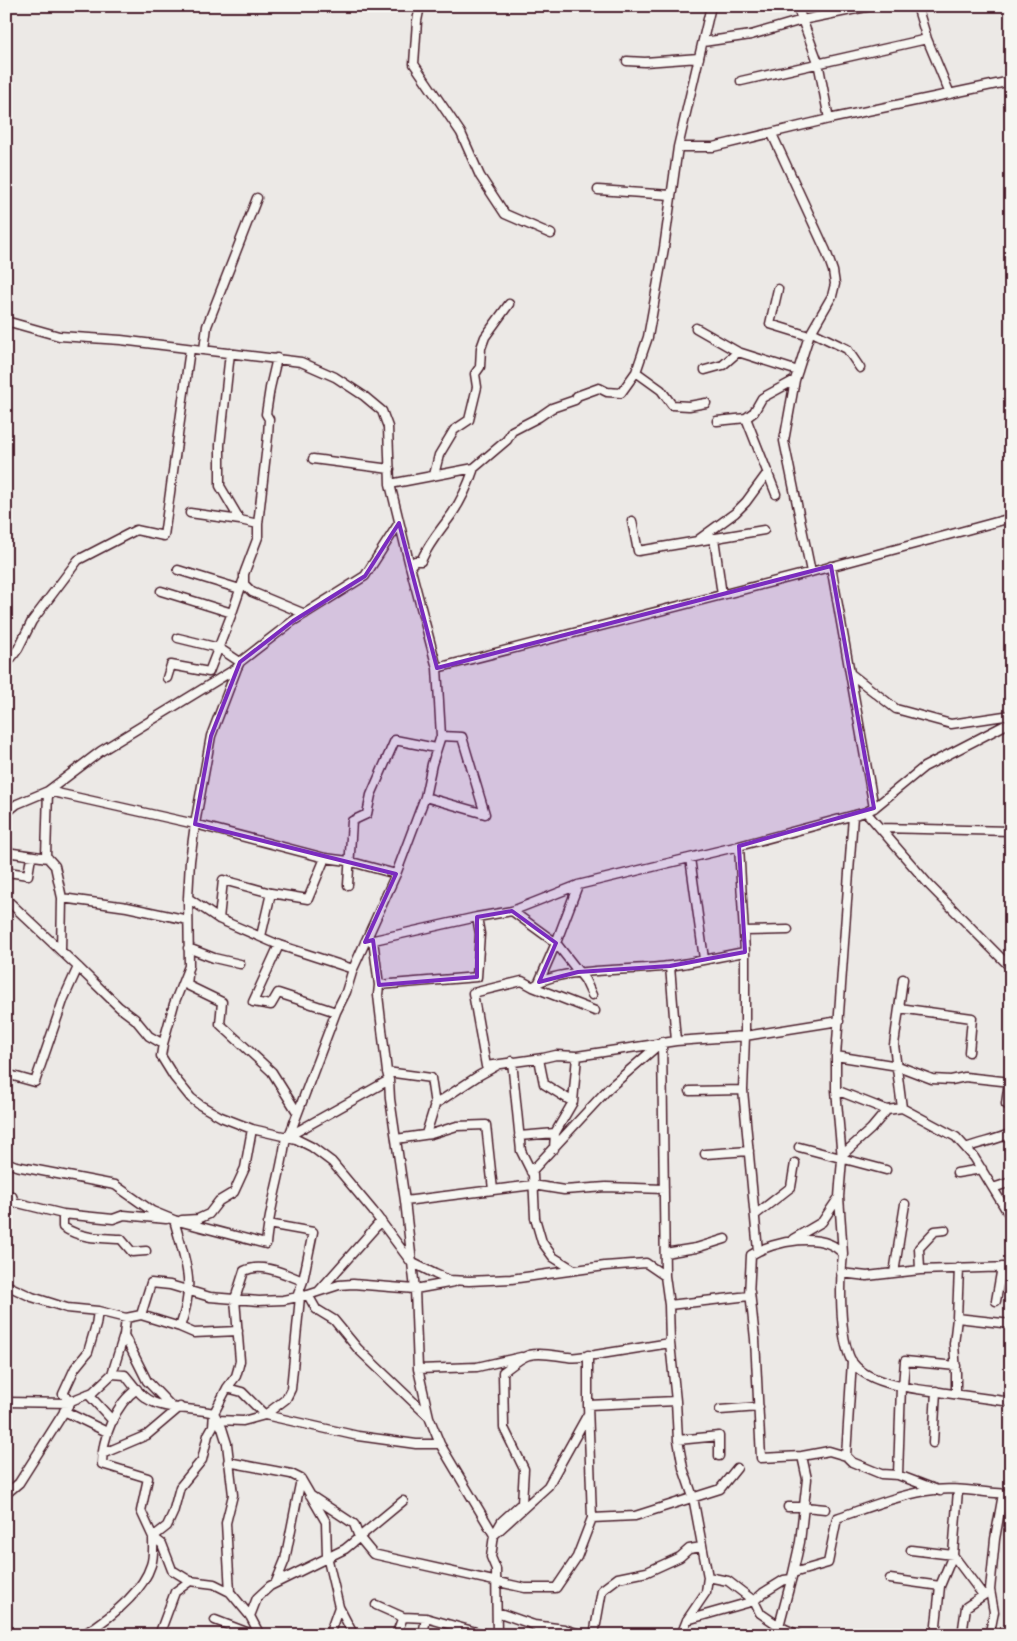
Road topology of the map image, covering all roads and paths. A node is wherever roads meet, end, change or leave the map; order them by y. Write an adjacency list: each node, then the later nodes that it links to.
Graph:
1 (420, 6): 21 (street)
2 (711, 6): 8 (street)
3 (797, 6): 6 (street)
4 (871, 6): 6 (street)
5 (917, 6): 7 (street)
6 (802, 20): 8 (street); 11 (street)
7 (928, 39): 11 (street); 14 (street)
8 (703, 42): 9 (street)
9 (699, 58): 10 (street); 17 (street)
10 (626, 61)
11 (818, 62): 12 (street); 15 (street)
12 (741, 81)
13 (1011, 81): 14 (street)
14 (950, 94): 15 (street)
15 (829, 119): 16 (street)
16 (772, 134): 17 (street); 26 (street)
17 (678, 147): 19 (street)
18 (598, 190): 19 (street)
19 (671, 195): 35 (street)
20 (257, 198): 28 (street)
21 (551, 234)
22 (778, 289): 26 (street)
23 (510, 304): 44 (street)
24 (6, 321): 27 (street)
25 (696, 328): 29 (street)
26 (811, 334): 32 (street); 34 (street)
27 (190, 349): 28 (street); 67 (street)
28 (204, 350): 30 (street)
29 (738, 352): 33 (street); 34 (street)
30 (230, 353): 31 (street); 49 (street)
31 (277, 358): 42 (street); 52 (street)
32 (860, 368)
33 (705, 370)
34 (798, 371): 36 (street)
35 (636, 372): 37 (street); 41 (street)
36 (795, 380): 38 (street); 59 (street)
37 (706, 403)
38 (746, 418): 39 (street); 43 (street)
39 (717, 422)
40 (313, 459): 42 (street)
41 (474, 468): 44 (street); 56 (street)
42 (390, 469): 45 (street)
43 (768, 472): 46 (street); 55 (street)
44 (434, 475): 45 (street)
45 (390, 484): 50 (street)
46 (776, 494)
47 (190, 513): 49 (street)
48 (1011, 518): 57 (street)
49 (240, 520): 52 (street)
50 (399, 522): 56 (street); 64 (street)
51 (632, 522): 55 (street)
52 (258, 524): 60 (street)
53 (764, 530): 54 (street)
54 (714, 538): 55 (street); 62 (street)
55 (695, 542)
56 (410, 566): 69 (street)
57 (831, 566): 59 (street); 70 (street)
58 (178, 570): 60 (street)
59 (811, 572): 62 (street)
60 (242, 585): 63 (street); 64 (street)
61 (162, 591): 63 (street)
62 (722, 595): 69 (street)
63 (232, 613): 66 (street)
64 (305, 614): 68 (street)
65 (178, 638): 66 (street)
66 (219, 648): 68 (street); 71 (street)
67 (6, 665)
68 (238, 665): 76 (street); 82 (street)
69 (437, 668): 74 (street)
70 (851, 674): 72 (street); 78 (street)
71 (167, 678)
72 (1011, 715)
73 (1011, 722): 78 (street)
74 (441, 736): 75 (street); 77 (street)
75 (436, 748): 77 (street); 91 (street)
76 (48, 791): 80 (street); 82 (street); 88 (street)
77 (425, 798): 92 (street)
78 (874, 808): 79 (street)
79 (866, 812): 81 (street); 83 (street)
80 (6, 813)
81 (853, 816): 85 (street); 128 (street)
82 (195, 824): 89 (street); 98 (street)
83 (880, 828): 84 (street); 118 (street)
84 (1011, 831)
85 (739, 846): 90 (street); 105 (street)
86 (6, 852): 87 (street)
87 (31, 857): 88 (street); 93 (street)
88 (48, 858): 97 (street)
89 (324, 858): 91 (street); 96 (street)
90 (690, 858): 95 (street); 113 (street)
91 (348, 862): 92 (street); 94 (street)
92 (396, 874): 107 (street)
93 (6, 876)
94 (348, 885)
95 (578, 885): 100 (street); 108 (street)
96 (272, 893): 102 (street); 106 (street)
97 (62, 898): 103 (street); 111 (street)
98 (188, 898): 102 (street); 103 (street)
99 (6, 899): 111 (street)
100 (512, 911): 101 (street); 108 (street)
101 (477, 917): 107 (street); 123 (street)
102 (219, 919): 106 (street)
103 (188, 920): 110 (street)
104 (788, 930): 105 (street)
105 (744, 931): 112 (street)
106 (261, 936): 109 (street)
107 (369, 941): 119 (street); 123 (street)
108 (556, 943): 120 (street); 122 (street)
109 (279, 945): 119 (street); 127 (street)
110 (188, 948): 114 (street); 115 (street)
111 (61, 951): 117 (street)
112 (745, 952): 113 (street); 129 (street)
113 (704, 959): 116 (street)
114 (240, 964)
115 (189, 966): 132 (street); 152 (street)
116 (670, 966): 120 (street); 130 (street)
117 (78, 967): 132 (street); 141 (street)
118 (1011, 968)
119 (353, 969): 127 (street)
120 (578, 972): 122 (street); 124 (street)
121 (903, 979): 125 (street)
122 (536, 984): 126 (street); 138 (street)
123 (379, 986): 140 (street)
124 (592, 995)
125 (899, 1008): 133 (street); 139 (street)
126 (595, 1011)
127 (336, 1012): 152 (street)
128 (839, 1021): 129 (street); 135 (street)
129 (745, 1036): 130 (street); 144 (street)
130 (676, 1041): 131 (street)
131 (662, 1042): 134 (street); 162 (street); 174 (street)
132 (162, 1044): 153 (street)
133 (969, 1052)
134 (577, 1056): 136 (street); 147 (street)
135 (836, 1056): 139 (street); 145 (street)
136 (539, 1059): 137 (street); 147 (street)
137 (512, 1061): 138 (street); 158 (street)
138 (502, 1063): 148 (street)
139 (898, 1066): 143 (street); 149 (street)
140 (387, 1072): 142 (street); 148 (street)
141 (6, 1074)
142 (389, 1080): 157 (street); 159 (street)
143 (1010, 1082): 150 (street)
144 (743, 1090): 146 (street); 163 (street)
145 (836, 1090): 151 (street); 165 (street)
146 (690, 1091)
147 (573, 1102): 154 (street)
148 (434, 1105): 156 (street)
149 (902, 1108): 151 (street); 161 (street)
150 (1011, 1108)
151 (887, 1110): 165 (street)
152 (297, 1112): 157 (street)
153 (252, 1129): 157 (street); 184 (street)
154 (555, 1133): 158 (street); 162 (street)
155 (1011, 1133): 161 (street)
156 (426, 1134): 159 (street); 176 (street)
157 (288, 1136): 185 (street); 186 (street)
158 (519, 1136): 170 (street)
159 (396, 1138): 179 (street)
160 (799, 1146): 165 (street)
161 (966, 1148): 168 (street)
162 (554, 1149): 170 (street)
163 (749, 1151): 164 (street); 182 (street)
164 (705, 1154)
165 (841, 1157): 169 (street); 178 (street)
166 (6, 1162): 184 (street)
167 (795, 1163): 182 (street)
168 (982, 1169): 171 (street); 175 (street)
169 (886, 1170)
170 (531, 1172): 173 (street)
171 (956, 1173)
172 (1011, 1182): 175 (street)
173 (533, 1185): 174 (street); 176 (street); 198 (street)
174 (664, 1188): 192 (street)
175 (993, 1188): 183 (street)
176 (493, 1190): 179 (street)
177 (6, 1195): 181 (street)
178 (839, 1197): 189 (street); 193 (street)
179 (405, 1201): 194 (street)
180 (905, 1204): 201 (street)
181 (63, 1214): 184 (street); 190 (street)
182 (755, 1216): 191 (street)
183 (1011, 1218)
184 (174, 1220): 186 (street); 208 (street)
185 (381, 1221): 194 (street); 209 (street)
186 (268, 1224): 203 (street)
187 (945, 1230): 199 (street)
188 (725, 1239): 192 (street)
189 (792, 1240): 191 (street); 193 (street)
190 (146, 1251)
191 (758, 1251): 206 (street)
192 (665, 1253): 202 (street)
193 (843, 1254): 200 (street)
194 (411, 1262): 204 (street); 207 (street)
195 (1002, 1267): 196 (street); 197 (street); 212 (street)
196 (1011, 1267)
197 (959, 1268): 199 (street); 217 (street)
198 (574, 1270): 202 (street); 204 (street)
199 (920, 1270): 201 (street)
200 (841, 1273): 201 (street); 225 (street)
201 (894, 1273)
202 (665, 1276): 213 (street)
203 (303, 1281): 210 (street); 211 (street)
204 (458, 1281): 207 (street)
205 (6, 1285): 214 (street)
206 (750, 1285): 213 (street); 240 (street)
207 (415, 1289): 209 (street); 227 (street)
208 (190, 1290): 211 (street); 215 (street); 219 (street)
209 (319, 1292): 210 (street)
210 (301, 1297): 211 (street); 245 (street); 246 (street)
211 (235, 1299): 220 (street)
212 (996, 1301)
213 (669, 1305): 222 (street)
214 (98, 1311): 216 (street); 237 (street)
215 (141, 1315): 216 (street); 219 (street)
216 (126, 1318): 221 (street)
217 (957, 1318): 218 (street); 226 (street)
218 (1011, 1324)
219 (180, 1327): 220 (street)
220 (238, 1332): 230 (street)
221 (124, 1335): 228 (street); 241 (street)
222 (670, 1343): 224 (street); 235 (street)
223 (528, 1355): 224 (street); 227 (street); 272 (street)
224 (588, 1355): 239 (street)
225 (852, 1361): 229 (street); 256 (street)
226 (956, 1366): 229 (street); 234 (street)
227 (418, 1368): 246 (street)
228 (112, 1374): 231 (street); 233 (street)
229 (902, 1386): 232 (street); 259 (street)
230 (227, 1388): 245 (street); 247 (street)
231 (137, 1389): 241 (street); 248 (street)
232 (936, 1391): 234 (street); 251 (street)
233 (88, 1394): 237 (street); 248 (street)
234 (956, 1394): 238 (street)
235 (676, 1401): 239 (street); 250 (street)
236 (6, 1402): 237 (street)
237 (71, 1402): 243 (street)
238 (1011, 1402)
239 (588, 1405): 244 (street)
240 (759, 1406): 242 (street); 255 (street)
241 (176, 1408): 247 (street); 253 (street)
242 (720, 1410)
243 (64, 1411): 249 (street); 263 (street)
244 (588, 1414): 271 (street); 272 (street)
245 (264, 1415): 247 (street); 252 (street)
246 (429, 1416): 252 (street)
247 (216, 1417): 257 (street); 273 (street)
248 (113, 1421): 249 (street)
249 (107, 1432): 253 (street)
250 (678, 1440): 254 (street); 266 (street)
251 (933, 1443)
252 (440, 1444): 272 (street)
253 (102, 1454): 273 (street)
254 (719, 1456)
255 (802, 1456): 256 (street); 269 (street)
256 (846, 1456): 259 (street)
257 (228, 1462): 260 (street); 287 (street)
258 (736, 1468): 266 (street)
259 (898, 1476): 261 (street)
260 (301, 1479): 265 (street); 284 (street)
261 (940, 1490): 262 (street); 279 (street)
262 (958, 1490): 264 (street); 277 (street)
263 (6, 1494)
264 (1007, 1494): 286 (street)
265 (310, 1495): 274 (street); 278 (street)
266 (693, 1497): 271 (street); 275 (street)
267 (403, 1501): 274 (street)
268 (788, 1507): 269 (street)
269 (805, 1507): 270 (street); 279 (street)
270 (825, 1509)
271 (592, 1518): 283 (street)
272 (494, 1535): 283 (street)
273 (154, 1537): 282 (street); 303 (street)
274 (358, 1537): 278 (street); 283 (street)
275 (702, 1547): 280 (street); 302 (street)
276 (911, 1550): 277 (street)
277 (953, 1555): 285 (street); 288 (street)
278 (327, 1556): 284 (street); 291 (street)
279 (792, 1576): 289 (street); 299 (street)
280 (708, 1577): 289 (street); 297 (street)
281 (890, 1579): 285 (street)
282 (190, 1581): 287 (street); 304 (street)
283 (496, 1581): 292 (street)
284 (276, 1582): 293 (street)
285 (940, 1586): 317 (street)
286 (990, 1590): 288 (street); 301 (street)
287 (230, 1592): 293 (street)
288 (983, 1595): 318 (street)
289 (754, 1602): 297 (street); 299 (street)
290 (376, 1605): 294 (street)
291 (339, 1607): 307 (street); 308 (street)
292 (497, 1612): 298 (street); 312 (street)
293 (250, 1616): 306 (street)
294 (403, 1617): 295 (street); 309 (street)
295 (426, 1618): 310 (street); 311 (street)
296 (215, 1620): 300 (street)
297 (686, 1620): 315 (street)
298 (534, 1625): 313 (street); 314 (street)
299 (779, 1626): 316 (street)
300 (238, 1632): 305 (street)
301 (990, 1632): 319 (street); 320 (street)
302 (597, 1633)
303 (84, 1635)
304 (159, 1635)
305 (254, 1635)
306 (260, 1635)
307 (329, 1635)
308 (351, 1635)
309 (396, 1635)
310 (423, 1635)
311 (487, 1635)
312 (497, 1635)
313 (543, 1635)
314 (583, 1635)
315 (681, 1635)
316 (798, 1635)
317 (935, 1635)
318 (962, 1635)
319 (980, 1635)
320 (1008, 1635)

